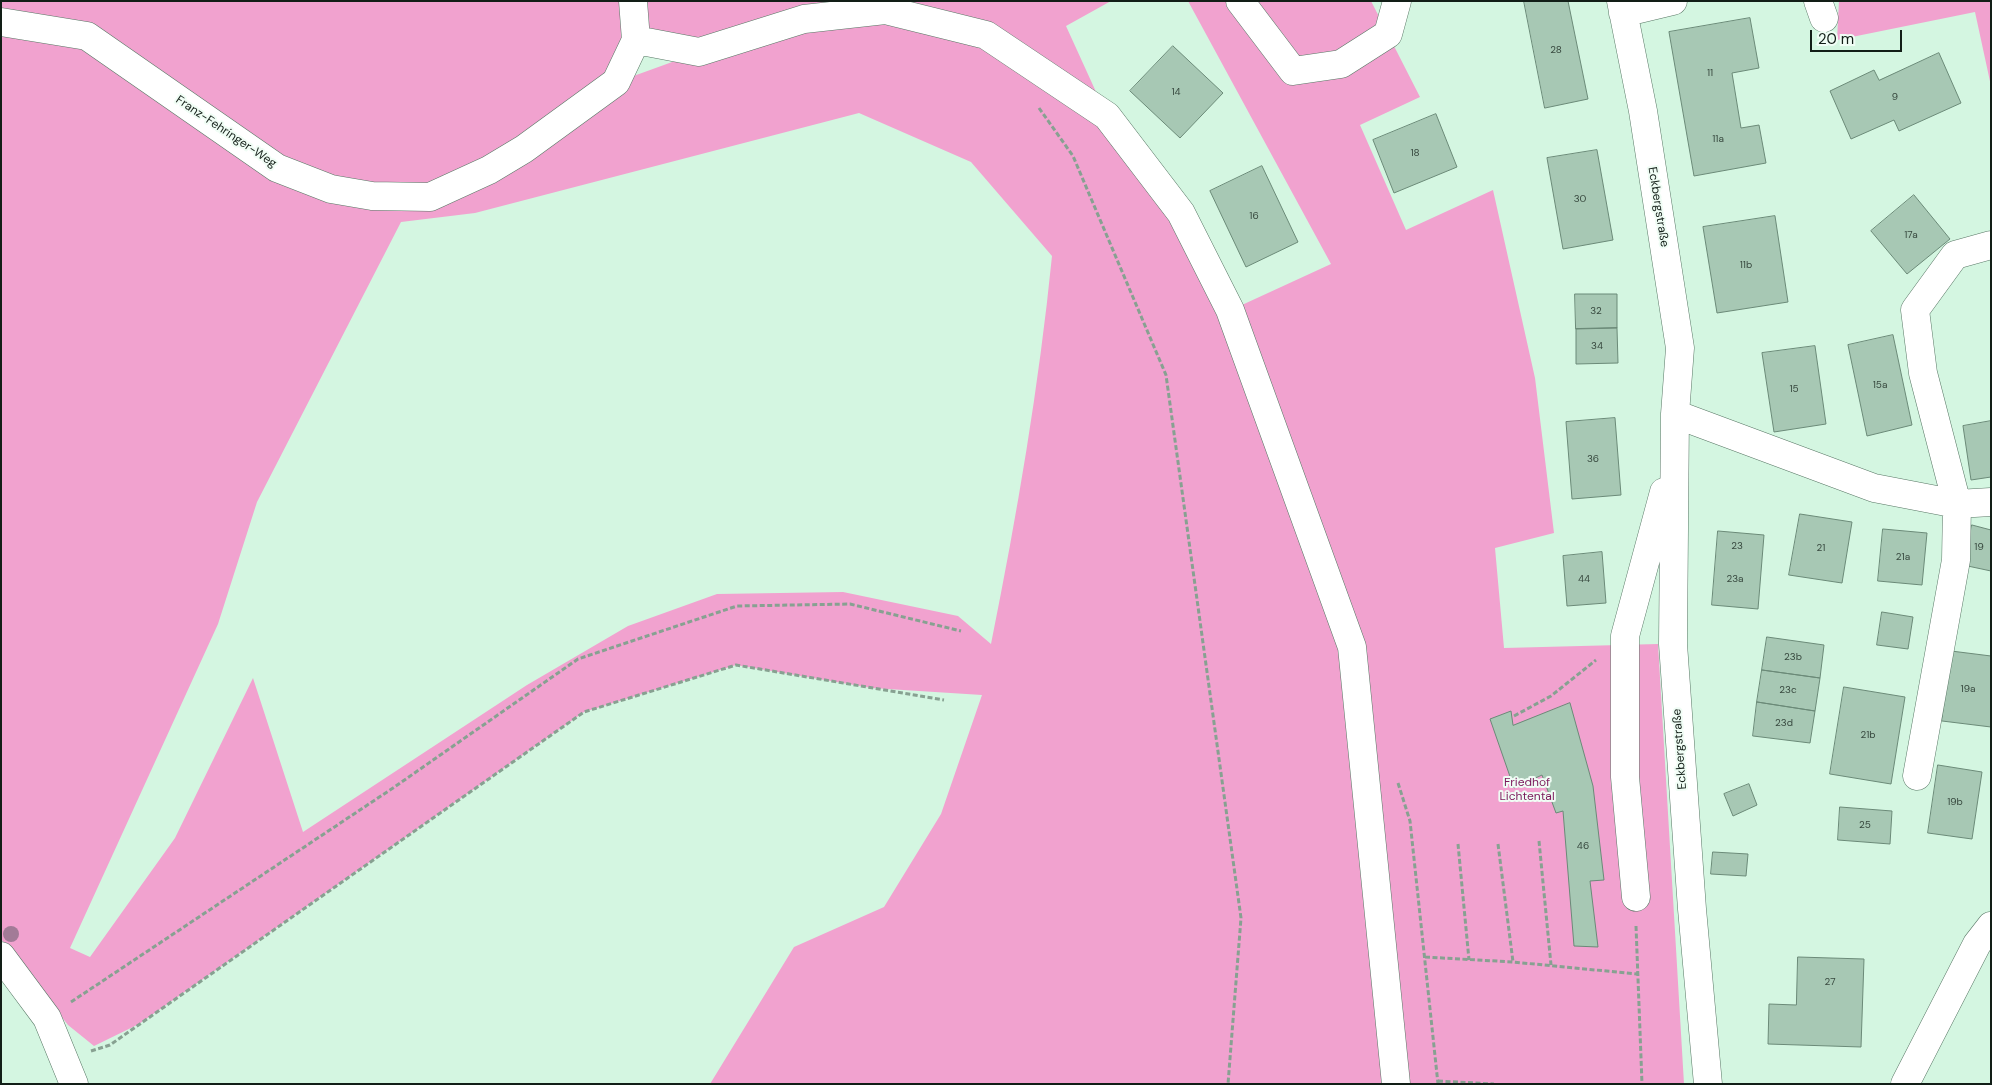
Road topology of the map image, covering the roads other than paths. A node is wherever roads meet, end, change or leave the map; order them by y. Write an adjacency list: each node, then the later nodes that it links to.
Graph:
1 (633, 1): 7 (street, Franz-Fehringer-Weg)
2 (1240, 1): 3 (street)
3 (1397, 1)
4 (1673, 1): 5 (street)
5 (1622, 7): 9 (street, Eckbergstraße)
6 (1, 22): 7 (street, Franz-Fehringer-Weg)
7 (636, 40): 17 (street)
8 (1991, 245): 11 (street)
9 (1676, 414): 11 (street); 13 (street, Eckbergstraße); 18 (street, Eckbergstraße)
10 (1991, 502): 11 (street)
11 (1956, 504): 12 (street)
12 (1917, 776)
13 (1636, 897)
14 (1991, 926): 19 (street)
15 (1, 956): 16 (street)
16 (74, 1084)
17 (1396, 1084)
18 (1708, 1084)
19 (1905, 1084)

